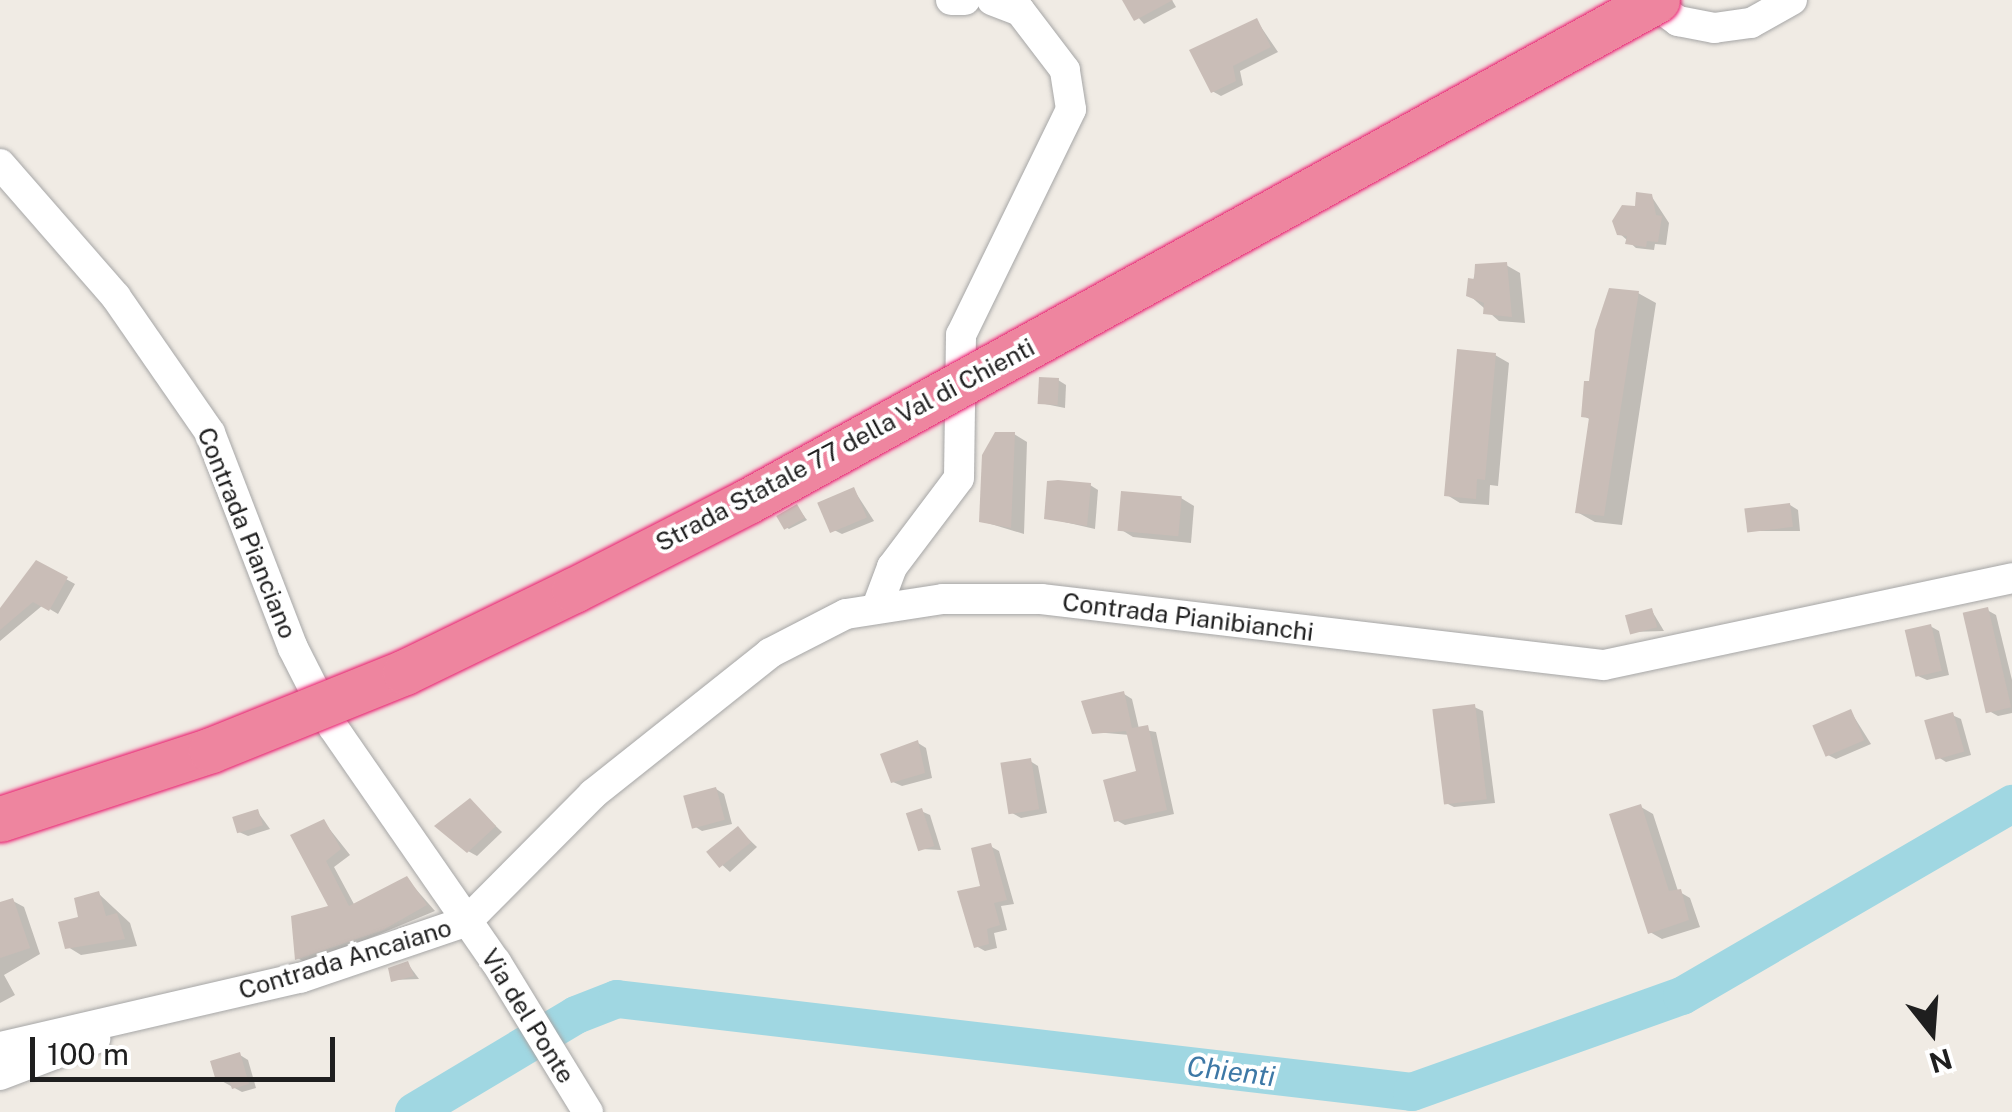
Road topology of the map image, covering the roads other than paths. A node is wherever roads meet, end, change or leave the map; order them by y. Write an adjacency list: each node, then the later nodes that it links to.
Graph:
1 (951, 0): 2 (street)
2 (965, 0)
3 (992, 0): 10 (street)
4 (1606, 0): 11 (highway, Strada Statale 77 della Val di Chienti)
5 (1649, 0): 7 (street)
6 (1657, 0): 12 (highway, Strada Statale 77 della Val di Chienti, bridge)
7 (1792, 0)
8 (0, 164): 13 (street, Contrada Pianciano)
9 (2012, 578): 10 (street, Contrada Pianibianchi)
10 (877, 607): 13 (street, Contrada Pianibianchi)
11 (0, 794)
12 (0, 819)
13 (467, 921): 14 (street, Contrada Ancaiano); 17 (street, Via del Ponte)
14 (104, 1026): 15 (street); 16 (street, Contrada Ancaiano)
15 (0, 1047)
16 (0, 1076)
17 (588, 1112)

